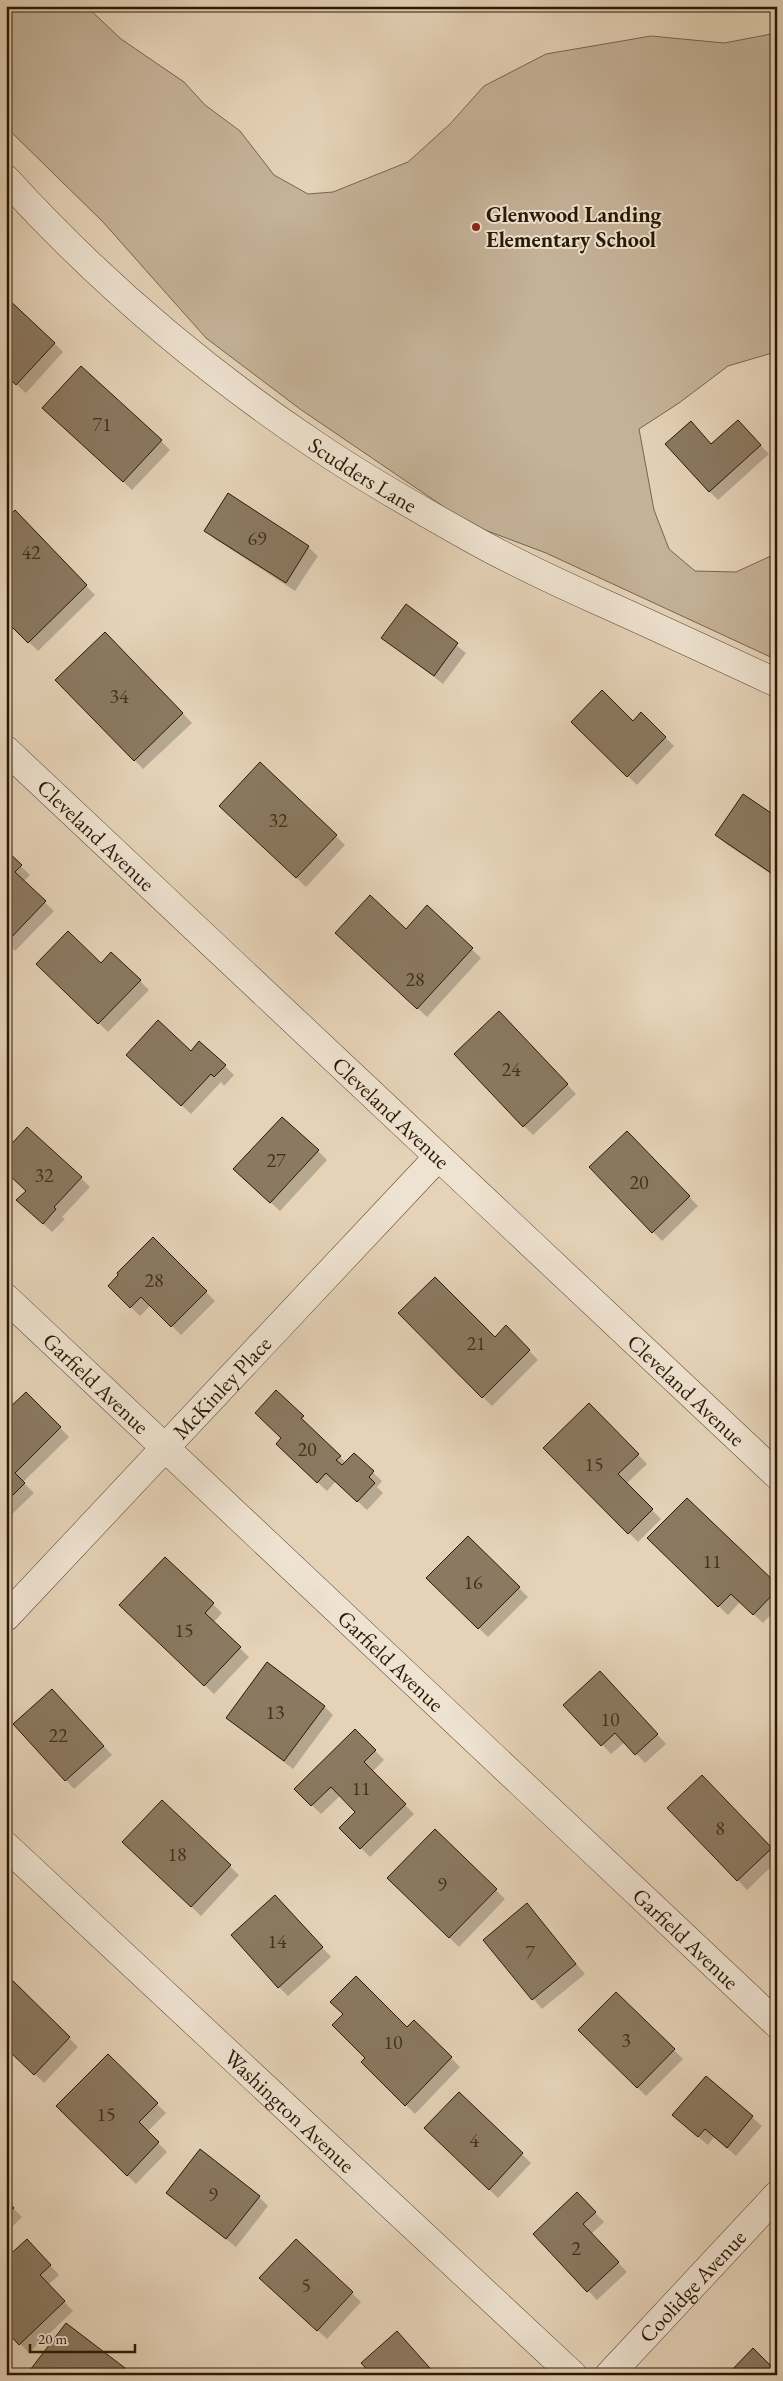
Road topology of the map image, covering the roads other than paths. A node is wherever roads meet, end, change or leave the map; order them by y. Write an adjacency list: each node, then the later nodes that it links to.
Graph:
1 (6, 179): 2 (street, Scudders Lane)
2 (777, 683)
3 (6, 750): 4 (street, Cleveland Avenue)
4 (438, 1157): 6 (street, McKinley Place); 7 (street, Cleveland Avenue)
5 (6, 1298): 6 (street, Garfield Avenue)
6 (165, 1448): 8 (street, McKinley Place); 10 (street, Garfield Avenue)
7 (777, 1475)
8 (6, 1617)
9 (6, 1846): 12 (street, Washington Avenue)
10 (777, 2024)
11 (777, 2195): 13 (street, Coolidge Avenue)
12 (573, 2375)
13 (609, 2375)

